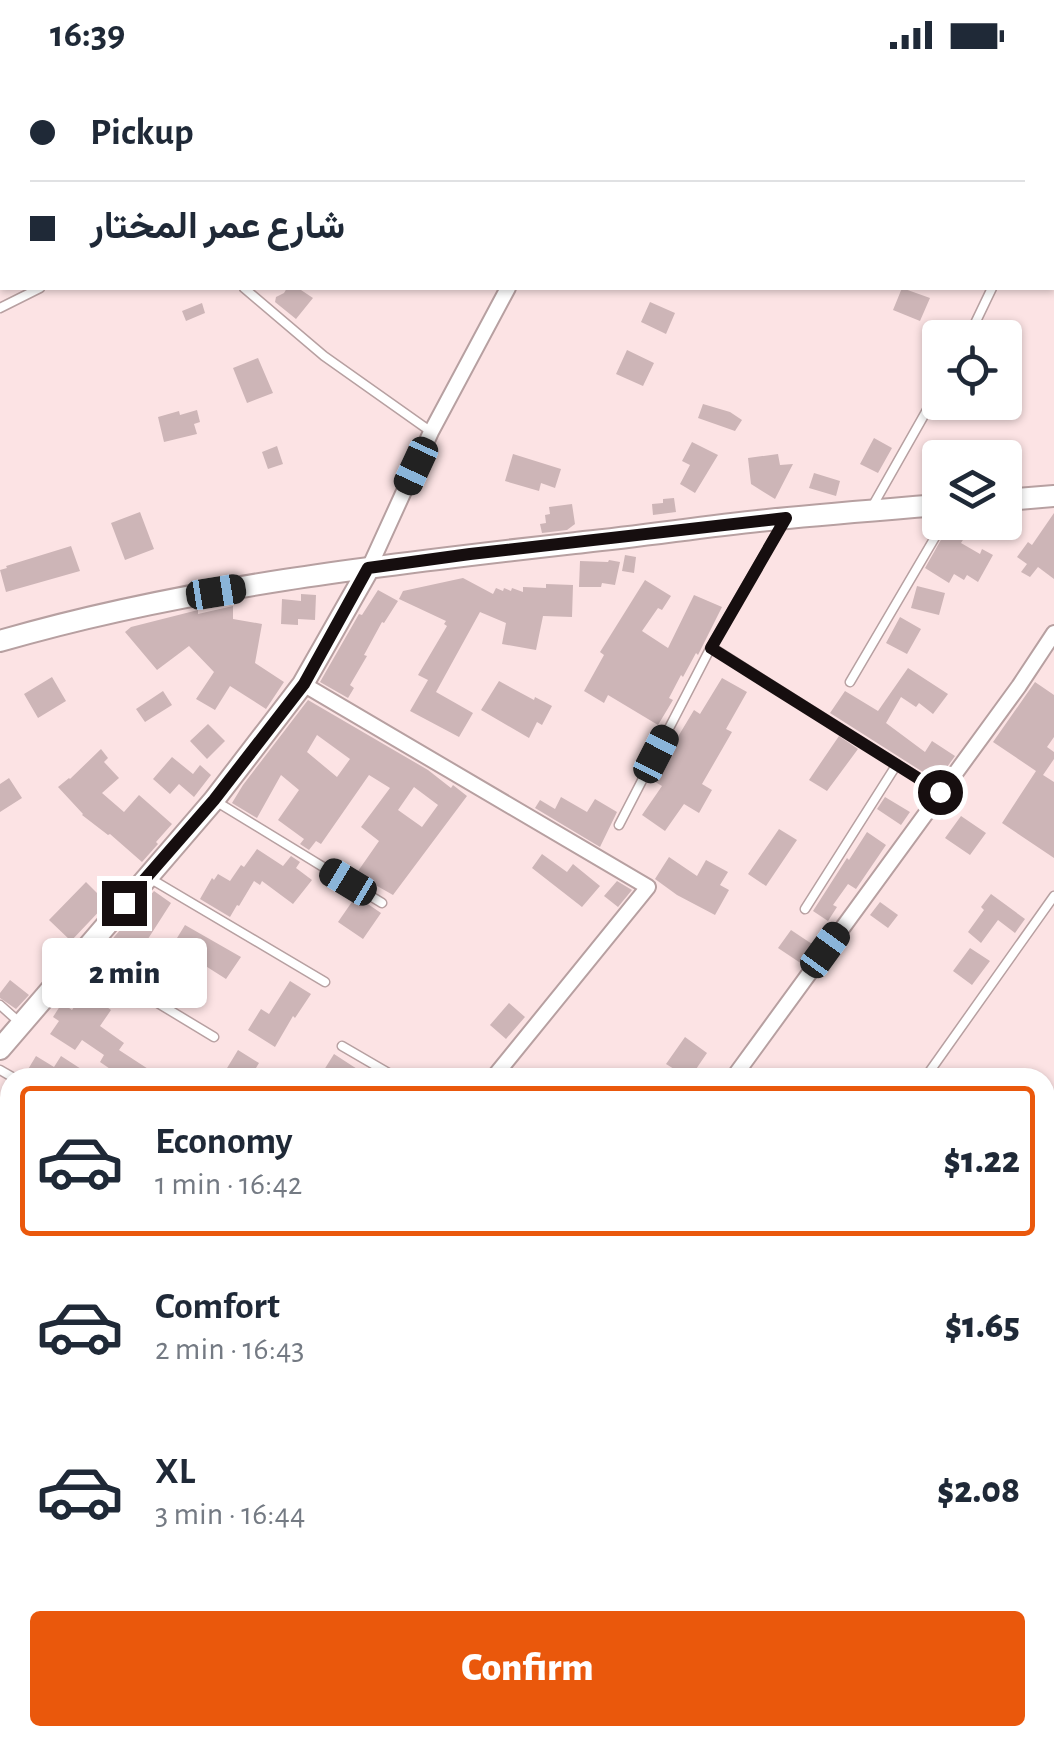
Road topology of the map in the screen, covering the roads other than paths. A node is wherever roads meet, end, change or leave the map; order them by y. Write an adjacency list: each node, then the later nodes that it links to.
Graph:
1 (36, 290): 5 (lane)
2 (246, 290): 8 (lane)
3 (507, 290): 8 (street)
4 (991, 290): 6 (lane)
5 (0, 308)
6 (977, 320)
7 (922, 418): 12 (lane)
8 (431, 432): 15 (street)
9 (1054, 496): 10 (street)
10 (1022, 499)
11 (922, 506): 12 (street)
12 (870, 511): 13 (street)
13 (786, 518): 15 (street); 18 (lane)
14 (933, 540): 19 (lane)
15 (368, 568): 17 (street); 20 (street)
16 (1054, 632): 22 (street)
17 (0, 641)
18 (711, 648): 21 (lane); 24 (lane)
19 (850, 682)
20 (304, 684): 23 (street); 37 (street)
21 (897, 764): 22 (lane); 28 (lane)
22 (940, 792): 38 (street)
23 (214, 800): 25 (street); 27 (lane)
24 (619, 825)
25 (147, 876): 29 (street); 30 (lane)
26 (1054, 896): 39 (lane)
27 (382, 902)
28 (805, 909)
29 (80, 956): 32 (street); 33 (lane)
30 (325, 982)
31 (0, 1005): 32 (lane)
32 (22, 1024): 35 (street)
33 (214, 1037)
34 (342, 1046): 36 (lane)
35 (0, 1049)
36 (380, 1068)
37 (502, 1068)
38 (740, 1068)
39 (932, 1068)

